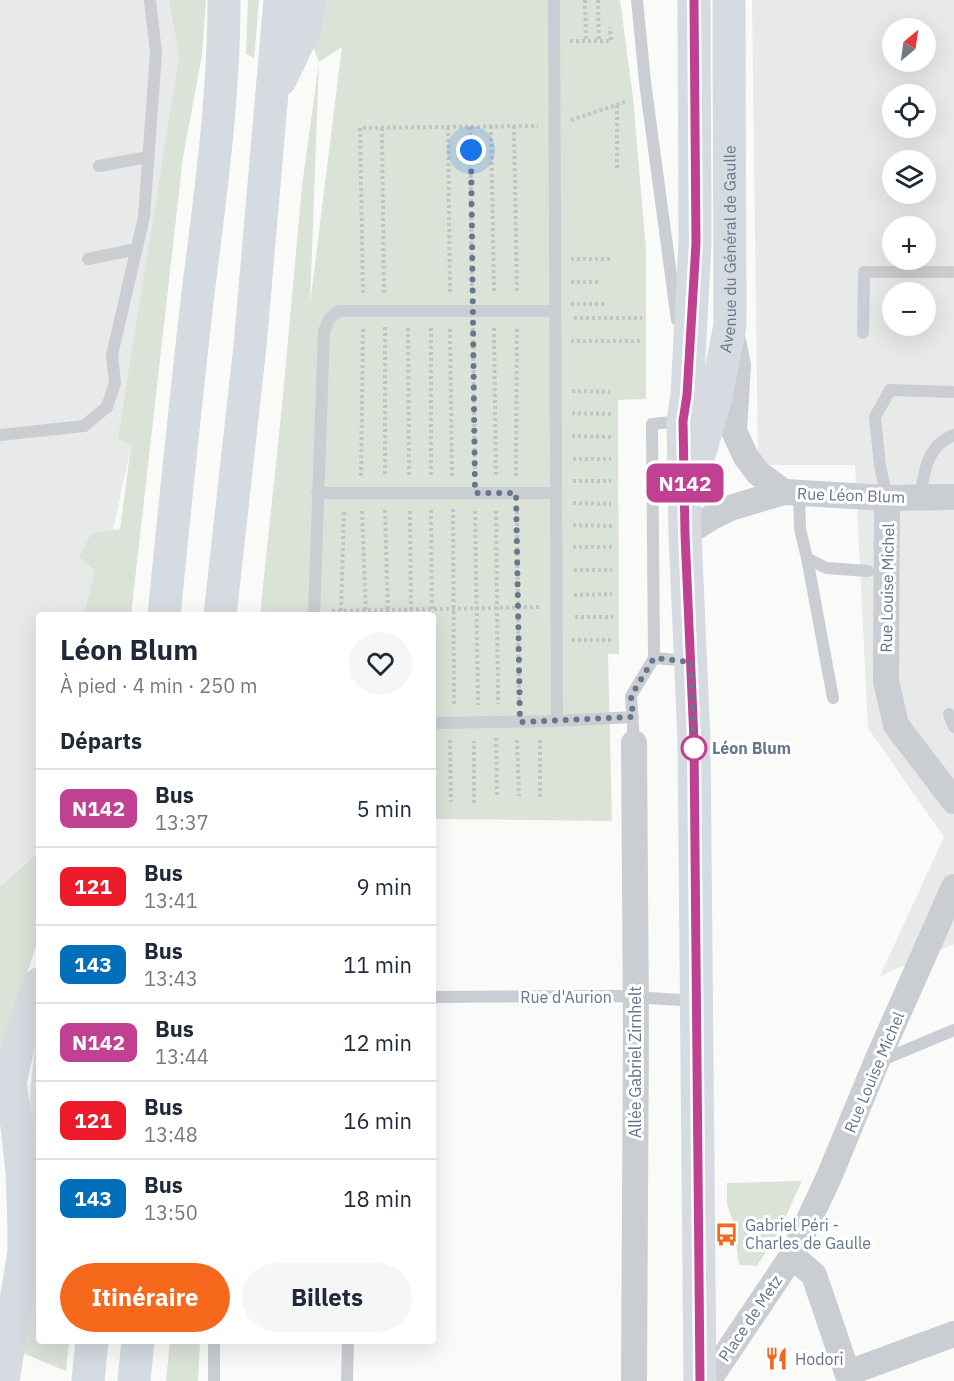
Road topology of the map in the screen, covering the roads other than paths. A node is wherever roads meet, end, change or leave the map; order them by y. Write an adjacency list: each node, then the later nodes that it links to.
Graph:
1 (150, 0): 10 (lane)
2 (225, 0): 22 (main road)
3 (280, 0): 9 (main road)
4 (309, 0): 9 (main road)
5 (554, 0): 15 (lane)
6 (637, 0): 19 (lane)
7 (694, 0): 19 (main road, Avenue du Général de Gaulle)
8 (729, 0): 16 (main road, Avenue du Général de Gaulle)
9 (269, 104): 35 (main road)
10 (148, 157): 11 (lane); 12 (lane)
11 (99, 166)
12 (137, 249): 13 (lane); 20 (lane)
13 (88, 259)
14 (954, 272): 17 (lane)
15 (555, 311): 23 (lane); 25 (lane)
16 (730, 325): 24 (main road, Avenue du Général de Gaulle); 26 (street)
17 (863, 333)
18 (954, 392): 29 (lane)
19 (685, 408): 24 (main road, Avenue du Général de Gaulle); 37 (lane)
20 (0, 435)
21 (954, 435): 27 (lane)
22 (182, 436): 33 (main road); 34 (main road)
23 (556, 492): 25 (lane); 42 (lane)
24 (686, 492): 30 (main road, Avenue du Général de Gaulle)
25 (317, 493): 36 (lane)
26 (792, 493): 29 (street, Rue Léon Blum); 30 (street, Rue Léon Blum); 31 (lane)
27 (920, 497): 28 (street, Rue Léon Blum); 29 (street, Rue Léon Blum)
28 (954, 497)
29 (887, 498): 46 (street, Rue Louise Michel)
30 (685, 534): 38 (main road, Avenue du Général de Gaulle)
31 (807, 558): 32 (lane); 39 (lane)
32 (868, 571)
33 (145, 612)
34 (164, 612)
35 (220, 612)
36 (314, 612)
37 (654, 658): 38 (lane); 41 (lane)
38 (691, 662): 52 (main road, Avenue du Général de Gaulle)
39 (833, 698)
40 (949, 714): 44 (lane)
41 (633, 717): 42 (lane); 45 (lane)
42 (557, 721): 43 (lane)
43 (436, 723)
44 (954, 728)
45 (634, 743): 51 (street, Allée Gabriel Zirnhelt)
46 (954, 801)
47 (954, 887): 48 (street, Rue Louise Michel)
48 (947, 920): 54 (street, Rue Louise Michel)
49 (36, 992): 55 (main road)
50 (436, 997): 51 (lane, Rue d'Aurion)
51 (635, 997): 52 (lane, Rue d'Aurion); 67 (street, Allée Gabriel Zirnhelt)
52 (698, 1001): 68 (main road, Avenue du Général de Gaulle)
53 (954, 1029): 54 (lane)
54 (876, 1063): 56 (street, Rue Louise Michel)
55 (10, 1084): 57 (main road); 63 (main road)
56 (792, 1256): 62 (street); 69 (street, Place de Metz)
57 (0, 1267)
58 (954, 1334): 62 (street)
59 (92, 1344): 64 (main road)
60 (214, 1344): 65 (lane)
61 (348, 1344): 66 (lane)
62 (849, 1377)
63 (3, 1381)
64 (88, 1381)
65 (213, 1381)
66 (347, 1381)
67 (634, 1381)
68 (700, 1381)
69 (708, 1381)

